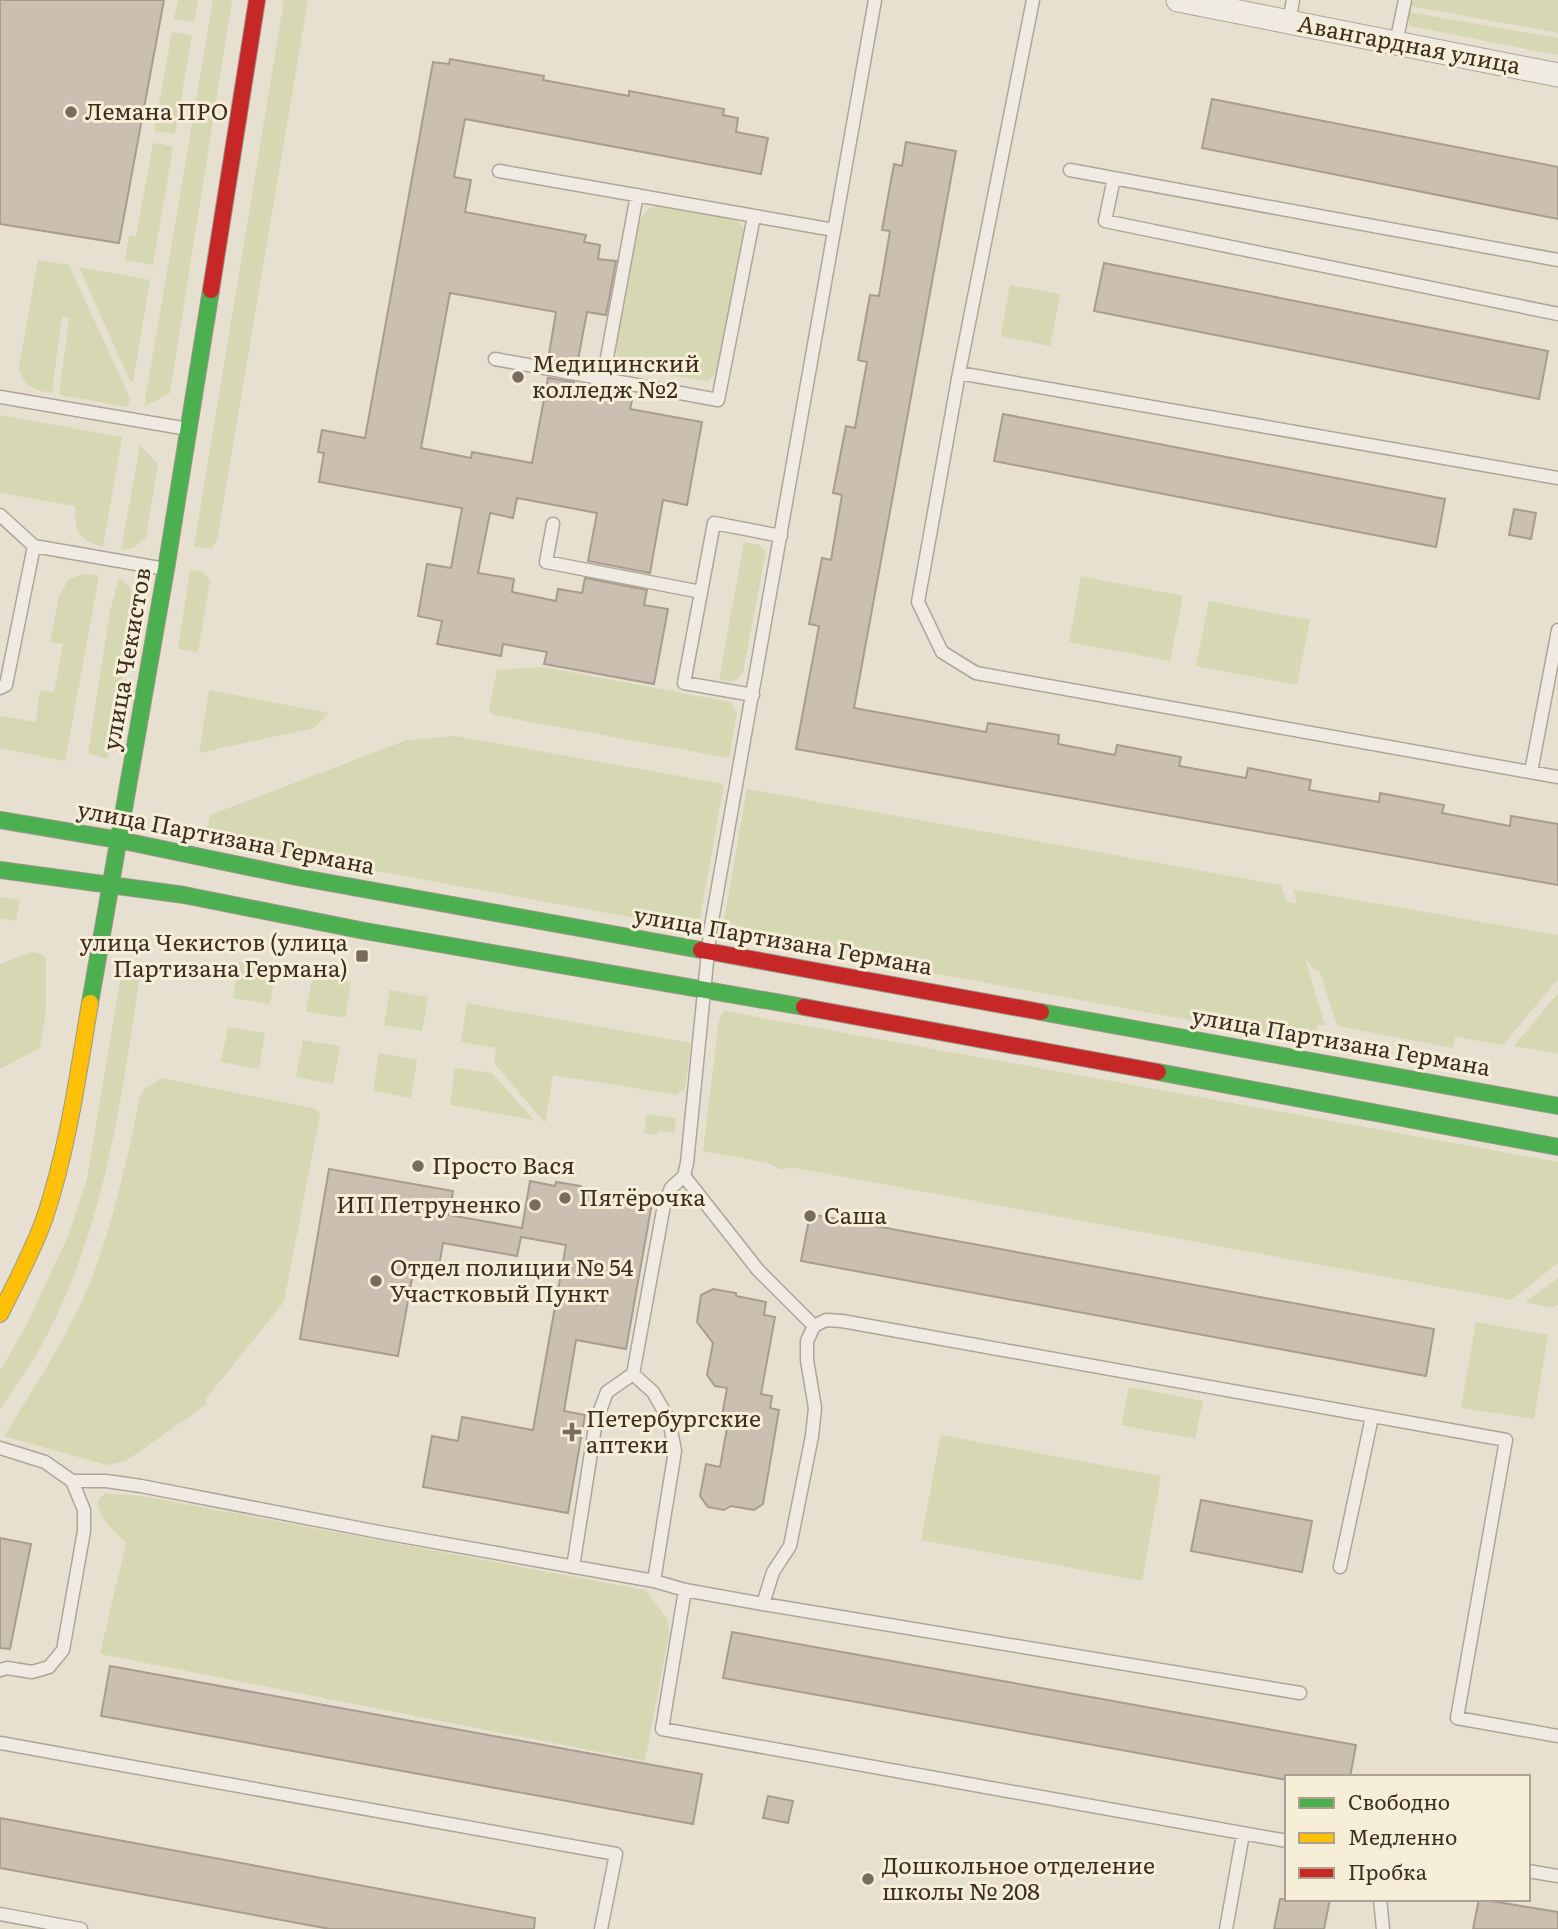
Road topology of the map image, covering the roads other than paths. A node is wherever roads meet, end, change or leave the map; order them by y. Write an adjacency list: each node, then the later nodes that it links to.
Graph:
1 (257, 0): 21 (main road, улица Чекистов)
2 (875, 0): 14 (lane)
3 (1033, 0): 18 (lane)
4 (1178, 0): 6 (street, Авангардная улица)
5 (1405, 0): 7 (lane)
6 (1291, 11): 7 (street, Авангардная улица)
7 (1396, 43): 8 (street, Авангардная улица)
8 (1558, 75)
9 (499, 170): 12 (lane)
10 (1070, 170): 11 (lane)
11 (1114, 178): 15 (lane); 16 (lane)
12 (637, 195): 13 (lane); 19 (lane)
13 (754, 216): 14 (lane); 19 (lane)
14 (834, 230): 25 (lane)
15 (1558, 260)
16 (1558, 314)
17 (495, 359): 19 (lane)
18 (959, 373): 22 (lane); 32 (lane)
19 (603, 379)
20 (0, 397): 21 (lane)
21 (188, 429): 27 (main road, улица Чекистов)
22 (1558, 478)
23 (0, 515): 26 (lane)
24 (553, 524): 28 (lane)
25 (781, 536): 28 (lane); 31 (lane)
26 (34, 546): 27 (lane); 30 (lane)
27 (166, 569): 35 (main road, улица Чекистов)
28 (701, 592): 31 (lane)
29 (1558, 630): 32 (lane)
30 (0, 688)
31 (752, 695): 38 (lane)
32 (1531, 772): 33 (lane)
33 (1558, 777)
34 (0, 820): 35 (main road, улица Партизана Германа)
35 (119, 840): 37 (main road, улица Чекистов); 38 (main road, улица Партизана Германа)
36 (0, 870): 37 (main road)
37 (112, 885): 39 (main road); 43 (main road, улица Чекистов)
38 (708, 950): 39 (lane); 40 (main road, улица Партизана Германа)
39 (704, 988): 41 (main road); 42 (lane)
40 (1558, 1106)
41 (1558, 1147)
42 (684, 1176): 44 (lane); 45 (lane)
43 (0, 1314)
44 (814, 1326): 46 (lane); 53 (lane)
45 (633, 1374): 49 (lane); 51 (lane)
46 (1372, 1417): 50 (lane); 56 (lane)
47 (0, 1448): 48 (lane)
48 (72, 1480): 49 (lane); 54 (lane)
49 (573, 1567): 51 (lane)
50 (1340, 1567)
51 (654, 1581): 52 (lane)
52 (685, 1590): 53 (lane); 58 (lane)
53 (763, 1604): 55 (lane)
54 (0, 1670)
55 (1300, 1693)
56 (1558, 1736)
57 (0, 1743): 65 (lane)
58 (1243, 1834): 59 (lane); 66 (lane)
59 (1285, 1841)
60 (1530, 1871): 61 (lane)
61 (1558, 1876)
62 (1380, 1901): 67 (lane)
63 (0, 1914): 64 (lane)
64 (81, 1929)
65 (601, 1929)
66 (1226, 1929)
67 (1383, 1929)

